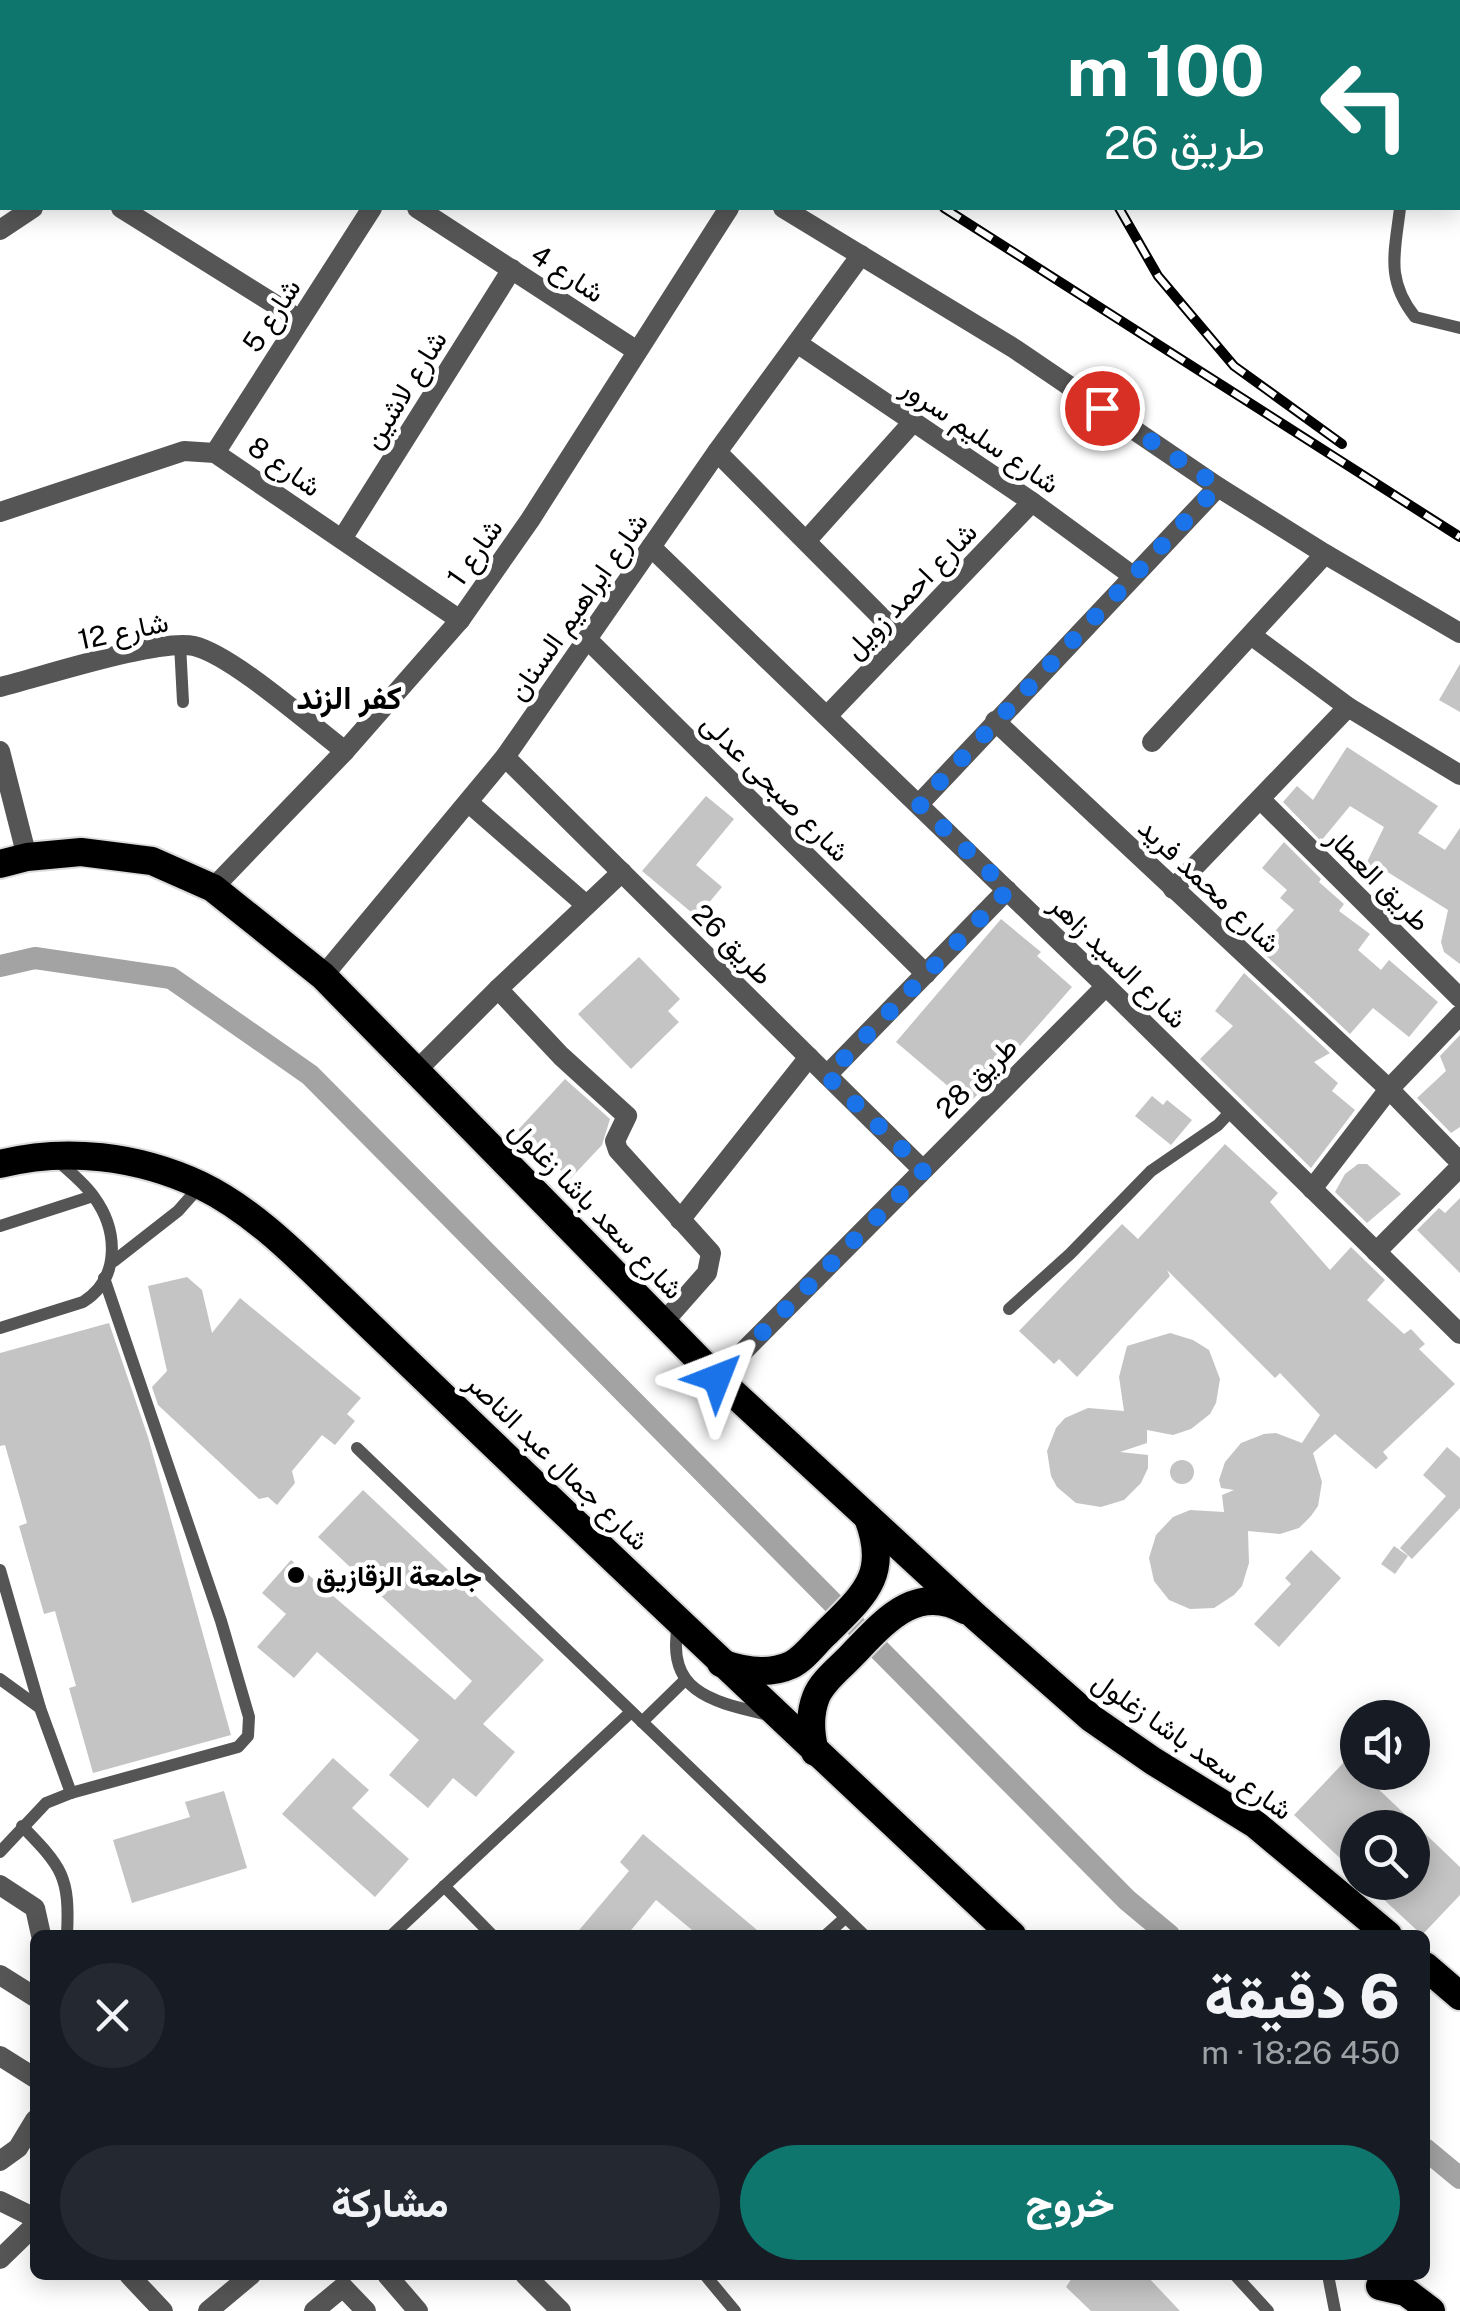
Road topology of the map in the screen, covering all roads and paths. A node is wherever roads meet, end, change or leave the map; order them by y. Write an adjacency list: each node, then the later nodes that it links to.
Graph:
1 (29, 210): 8 (street)
2 (124, 210): 11 (street)
3 (371, 210): 11 (street, شارع 5)
4 (420, 210): 10 (street, شارع 4)
5 (728, 210): 14 (street, شارع 1)
6 (786, 210): 9 (street)
7 (1400, 210): 12 (lane)
8 (0, 230)
9 (860, 255): 13 (street, شارع ابراهيم السنان); 18 (street)
10 (512, 269): 14 (street, شارع 4); 21 (street, شارع لاشين)
11 (300, 320): 17 (street, شارع 5)
12 (1460, 328)
13 (797, 343): 15 (street, شارع سليم سرور); 16 (street, شارع ابراهيم السنان)
14 (637, 351): 26 (street, شارع 1)
15 (913, 422): 19 (street, شارع سليم سرور); 22 (street)
16 (717, 452): 22 (street); 23 (street, شارع ابراهيم السنان)
17 (215, 453): 20 (street, شارع 8); 21 (street, شارع 8)
18 (1218, 486): 24 (street); 25 (street)
19 (1032, 502): 25 (street, شارع سليم سرور); 29 (street, شارع احمد زويل)
20 (0, 512)
21 (342, 538): 26 (street, شارع 8)
22 (806, 542): 29 (street)
23 (651, 547): 30 (street, شارع ابراهيم السنان); 35 (street, شارع السيد زاهر)
24 (1325, 554): 27 (street); 28 (street)
25 (1133, 576): 36 (street)
26 (460, 620): 39 (street, شارع 1)
27 (1460, 633)
28 (1251, 635): 34 (street); 37 (street)
29 (902, 638): 35 (street, شارع احمد زويل)
30 (588, 640): 40 (street, شارع ابراهيم السنان); 51 (street, شارع صبحى عدلى)
31 (180, 644): 32 (street, شارع 12); 33 (lane); 39 (street, شارع 12)
32 (0, 687)
33 (183, 702)
34 (1348, 707): 41 (street); 42 (street)
35 (827, 716): 44 (street, شارع السيد زاهر)
36 (996, 721): 44 (street); 48 (street, شارع محمد فريد)
37 (1152, 742)
38 (0, 751): 45 (street)
39 (345, 751): 47 (street, شارع 1)
40 (504, 757): 43 (street, شارع ابراهيم السنان); 46 (street, طريق 26)
41 (1460, 776)
42 (1260, 799): 48 (street); 55 (street, طريق العطار)
43 (469, 803): 50 (street); 52 (street, شارع ابراهيم السنان)
44 (919, 804): 49 (street, شارع السيد زاهر)
45 (14, 861): 47 (highway, شارع سعد باشا زغلول)
46 (622, 872): 50 (street); 57 (street, طريق 26)
47 (213, 888): 52 (highway, شارع سعد باشا زغلول)
48 (1173, 888): 60 (street, شارع محمد فريد)
49 (1008, 890): 51 (street); 53 (street, شارع السيد زاهر)
50 (585, 904): 54 (street)
51 (926, 974): 59 (street)
52 (323, 976): 58 (highway, شارع سعد باشا زغلول)
53 (1106, 986): 61 (street, شارع السيد زاهر); 66 (street, طريق 28)
54 (498, 989): 58 (street); 70 (street)
55 (1460, 998)
56 (1460, 1015): 60 (street)
57 (809, 1058): 59 (street, طريق 26); 70 (street)
58 (417, 1070): 76 (highway, شارع سعد باشا زغلول)
59 (827, 1076): 66 (street, طريق 26)
60 (1389, 1089): 63 (street, شارع محمد فريد); 68 (street)
61 (1232, 1110): 68 (street, شارع السيد زاهر); 75 (lane)
62 (52, 1156): 64 (highway, شارع جمال عبد الناصر); 67 (highway, شارع جمال عبد الناصر); 69 (lane)
63 (1460, 1158)
64 (0, 1164)
65 (1460, 1167): 72 (street)
66 (924, 1170): 79 (street, طريق 28)
67 (201, 1185): 73 (lane); 84 (highway, شارع جمال عبد الناصر)
68 (1312, 1188): 72 (street, شارع السيد زاهر)
69 (94, 1196): 71 (lane); 73 (lane)
70 (680, 1220): 76 (street)
71 (0, 1226)
72 (1376, 1252): 78 (street, شارع السيد زاهر)
73 (114, 1261): 74 (lane)
74 (104, 1278): 77 (lane); 92 (lane)
75 (1009, 1309)
76 (662, 1324): 79 (highway, شارع سعد باشا زغلول)
77 (0, 1328)
78 (1460, 1334)
79 (717, 1378): 81 (highway, شارع سعد باشا زغلول)
80 (357, 1448): 89 (lane)
81 (868, 1518): 83 (highway, شارع سعد باشا زغلول); 85 (highway)
82 (0, 1570): 88 (lane)
83 (975, 1616): 91 (highway); 105 (highway, شارع سعد باشا زغلول)
84 (679, 1622): 85 (highway, شارع جمال عبد الناصر); 87 (lane)
85 (720, 1662): 90 (highway, شارع جمال عبد الناصر)
86 (0, 1678): 88 (lane)
87 (685, 1680): 89 (lane); 90 (lane)
88 (40, 1708): 92 (lane)
89 (637, 1717): 96 (lane); 97 (lane)
90 (779, 1718): 91 (highway, شارع جمال عبد الناصر)
91 (816, 1752): 104 (highway, شارع جمال عبد الناصر)
92 (71, 1793): 93 (lane)
93 (22, 1826): 94 (lane); 99 (lane)
94 (0, 1852)
95 (0, 1885): 98 (street)
96 (444, 1886): 100 (lane); 101 (lane)
97 (846, 1918): 102 (lane); 103 (lane)
98 (41, 1930)
99 (67, 1930)
100 (397, 1930)
101 (487, 1930)
102 (832, 1930)
103 (859, 1930)
104 (1003, 1930)
105 (1382, 1930)
106 (1430, 1970): 109 (highway)
107 (0, 1975): 108 (street)
108 (30, 1994)
109 (1460, 1996)
110 (0, 2056): 111 (street)
111 (30, 2075)
112 (30, 2128): 113 (street)
113 (0, 2161)
114 (0, 2201): 115 (street)
115 (30, 2219)
116 (30, 2227): 117 (street)
117 (0, 2259)
118 (137, 2280): 127 (street)
119 (245, 2280): 128 (street)
120 (391, 2280): 131 (street)
121 (530, 2280): 126 (street)
122 (709, 2280): 132 (lane)
123 (1240, 2280): 133 (lane)
124 (1329, 2280): 134 (lane)
125 (1375, 2281): 135 (highway); 136 (highway)
126 (556, 2309)
127 (162, 2311)
128 (208, 2311)
129 (314, 2311): 130 (street)
130 (366, 2311)
131 (418, 2311)
132 (735, 2311)
133 (1268, 2311)
134 (1335, 2311)
135 (1404, 2311)
136 (1431, 2311)

